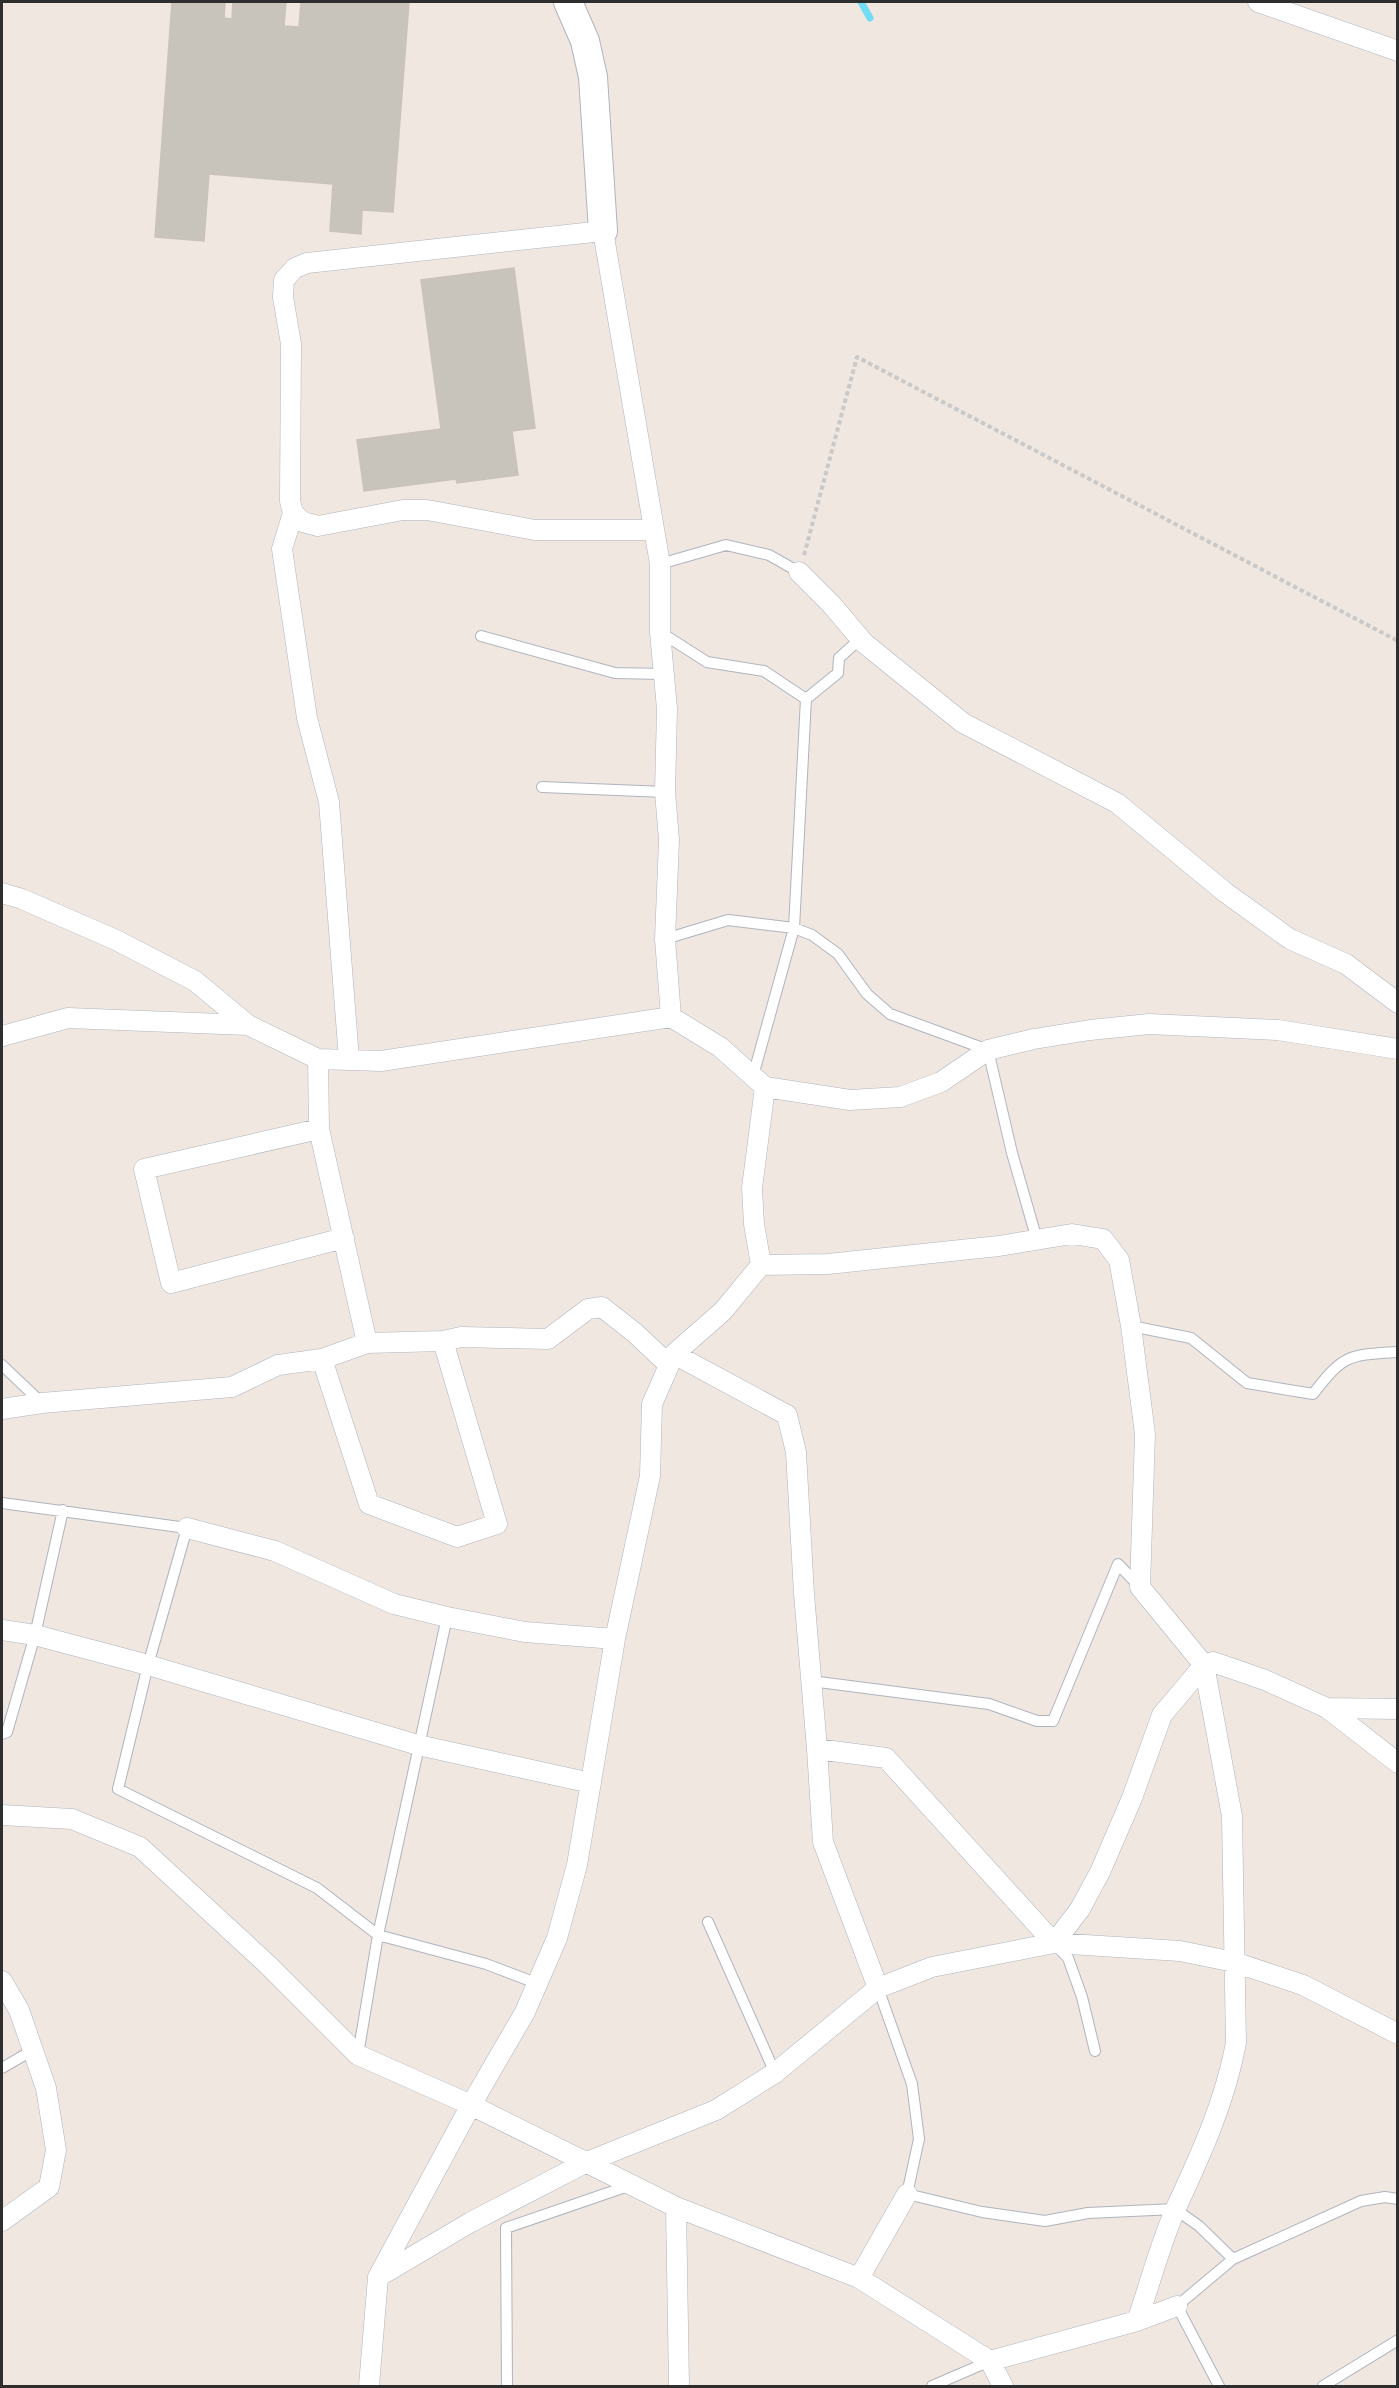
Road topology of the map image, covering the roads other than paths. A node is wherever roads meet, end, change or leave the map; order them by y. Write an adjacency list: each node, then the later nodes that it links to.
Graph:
1 (568, 2): 4 (street)
2 (1258, 2): 3 (street)
3 (1398, 51)
4 (603, 231): 5 (street); 6 (street)
5 (293, 513): 6 (street); 26 (street)
6 (653, 530): 7 (street)
7 (660, 564): 8 (lane); 9 (street)
8 (799, 572): 11 (street)
9 (660, 632): 12 (street); 13 (lane)
10 (481, 636): 12 (lane)
11 (860, 639): 13 (lane); 19 (street)
12 (664, 674): 15 (street)
13 (806, 699): 17 (lane)
14 (542, 787): 15 (lane)
15 (665, 792): 18 (street)
16 (2, 893): 21 (street)
17 (794, 928): 18 (lane); 24 (lane); 27 (lane)
18 (665, 939): 20 (street)
19 (1398, 1003)
20 (671, 1017): 26 (street); 27 (street)
21 (248, 1025): 22 (street); 25 (street)
22 (2, 1036)
23 (1398, 1049): 24 (street)
24 (988, 1050): 27 (street); 30 (lane)
25 (318, 1059): 26 (street); 28 (street)
26 (350, 1059)
27 (759, 1081): 31 (street)
28 (320, 1129): 29 (street); 29 (street)
29 (344, 1238): 34 (street)
30 (1037, 1240): 31 (street); 32 (street)
31 (761, 1265): 37 (street)
32 (1131, 1326): 35 (lane); 44 (street)
33 (443, 1341): 34 (street); 36 (street); 37 (street)
34 (367, 1343): 36 (street)
35 (1398, 1352)
36 (322, 1359): 39 (street)
37 (671, 1360): 48 (street); 51 (street)
38 (2, 1365): 39 (lane)
39 (42, 1403): 40 (street)
40 (2, 1409)
41 (2, 1503): 42 (lane)
42 (63, 1510): 43 (lane); 47 (lane)
43 (187, 1528): 45 (street); 49 (lane)
44 (1140, 1587): 50 (street); 51 (lane)
45 (447, 1617): 48 (street); 55 (lane)
46 (2, 1630): 47 (street)
47 (35, 1635): 49 (street); 54 (lane)
48 (615, 1639): 58 (street)
49 (148, 1665): 55 (street); 61 (lane)
50 (1204, 1665): 52 (street); 62 (street); 63 (street)
51 (811, 1682): 56 (street)
52 (1327, 1708): 53 (street); 57 (street)
53 (1398, 1709)
54 (2, 1734)
55 (418, 1745): 58 (street); 61 (lane)
56 (817, 1749): 62 (street); 66 (street)
57 (1398, 1763)
58 (591, 1783): 65 (street)
59 (2, 1815): 70 (street)
60 (708, 1922): 72 (lane)
61 (378, 1935): 65 (lane); 70 (lane)
62 (1054, 1943): 63 (street); 66 (street); 69 (lane)
63 (1234, 1962): 67 (street); 79 (street)
64 (2, 1981): 68 (street)
65 (536, 1983): 73 (street)
66 (878, 1988): 72 (street); 76 (lane)
67 (1398, 2034)
68 (33, 2050): 71 (lane); 80 (street)
69 (1095, 2050)
70 (358, 2055): 73 (street)
71 (2, 2068)
72 (775, 2073): 74 (street)
73 (471, 2105): 74 (street); 82 (street)
74 (587, 2162): 75 (street); 82 (street)
75 (631, 2185): 78 (street); 89 (lane)
76 (906, 2194): 79 (lane); 83 (street)
77 (1398, 2199): 81 (lane)
78 (676, 2207): 83 (street); 90 (street)
79 (1175, 2209): 81 (lane); 85 (street)
80 (2, 2221)
81 (1233, 2259): 84 (lane)
82 (378, 2277): 88 (street)
83 (859, 2278): 87 (street)
84 (1177, 2306): 85 (street); 93 (lane)
85 (1137, 2321): 87 (street)
86 (1398, 2340): 94 (lane)
87 (990, 2361): 91 (lane); 92 (street)
88 (369, 2386)
89 (507, 2386)
90 (679, 2386)
91 (932, 2386)
92 (1003, 2386)
93 (1219, 2386)
94 (1323, 2386)

